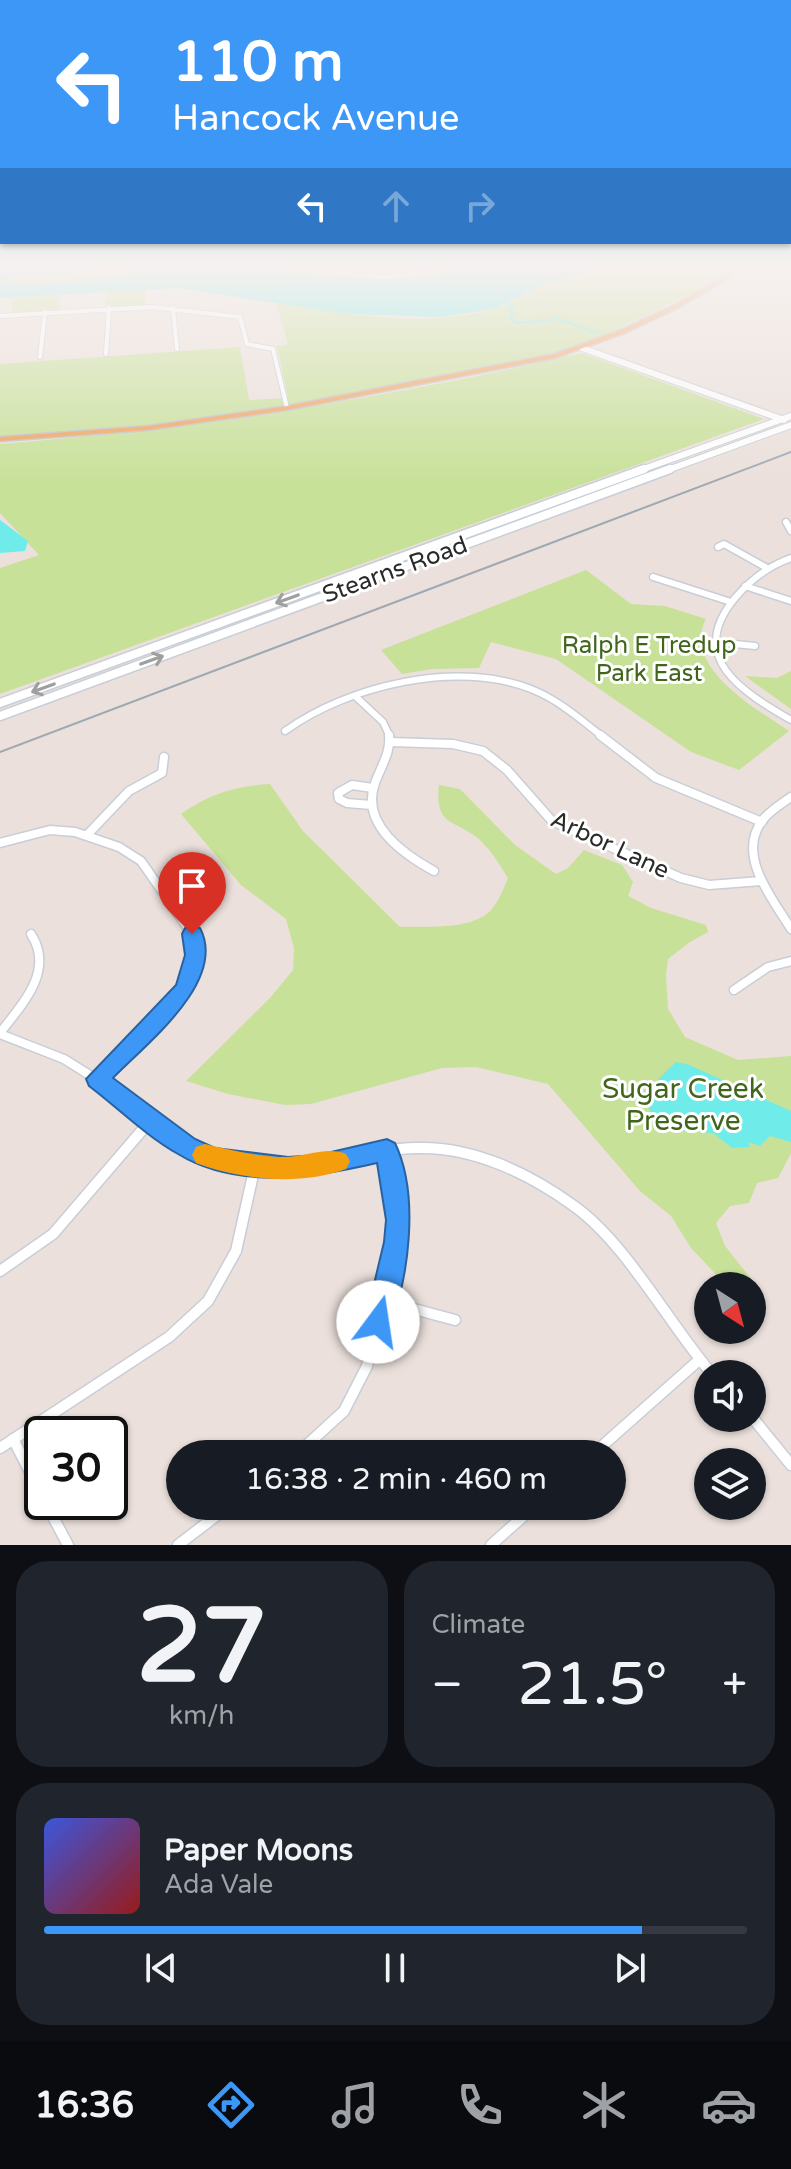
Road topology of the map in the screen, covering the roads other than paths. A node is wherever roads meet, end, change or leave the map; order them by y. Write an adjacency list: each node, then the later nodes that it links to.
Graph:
1 (42, 341): 9 (street)
2 (107, 341): 8 (street)
3 (176, 341): 7 (street)
4 (246, 341): 10 (street)
5 (598, 341): 6 (main road)
6 (586, 347): 10 (main road); 11 (main road)
7 (177, 349)
8 (106, 354)
9 (40, 357)
10 (287, 408): 12 (main road)
11 (789, 420): 25 (main road, Stearns Road, one-way to 25); 26 (main road, Stearns Road, one-way to 11)
12 (0, 439)
13 (786, 522): 14 (street)
14 (791, 531)
15 (718, 547): 17 (street)
16 (791, 558): 17 (street)
17 (767, 568): 19 (street)
18 (653, 577): 21 (street)
19 (745, 586): 20 (street); 21 (street)
20 (791, 601)
21 (731, 602): 22 (street)
22 (715, 642): 23 (street); 27 (street)
23 (755, 646)
24 (355, 696): 28 (street); 29 (street); 34 (street)
25 (0, 703)
26 (0, 716)
27 (791, 720)
28 (285, 731)
29 (390, 742): 31 (street); 38 (street, Arbor Lane)
30 (164, 757): 35 (street)
31 (373, 788): 33 (street); 33 (street)
32 (791, 797): 34 (street)
33 (371, 805): 37 (street)
34 (762, 822): 38 (street)
35 (87, 835): 36 (street); 44 (street)
36 (0, 843)
37 (434, 871)
38 (761, 881): 39 (street)
39 (791, 929)
40 (31, 934): 43 (street)
41 (791, 961): 42 (street)
42 (734, 990)
43 (0, 1034): 44 (street)
44 (98, 1079): 45 (street)
45 (150, 1121): 47 (street); 48 (street)
46 (387, 1150): 47 (street); 49 (street); 51 (street)
47 (255, 1166): 54 (street)
48 (0, 1271)
49 (384, 1301): 50 (street); 55 (street)
50 (455, 1320)
51 (699, 1360)
52 (694, 1364): 56 (street)
53 (764, 1432): 59 (street)
54 (13, 1439): 57 (street); 58 (street)
55 (312, 1440)
56 (609, 1440)
57 (0, 1448)
58 (24, 1460)
59 (791, 1465)
60 (55, 1520): 63 (street)
61 (211, 1520): 64 (street)
62 (519, 1520): 65 (street)
63 (68, 1545)
64 (178, 1545)
65 (491, 1545)

